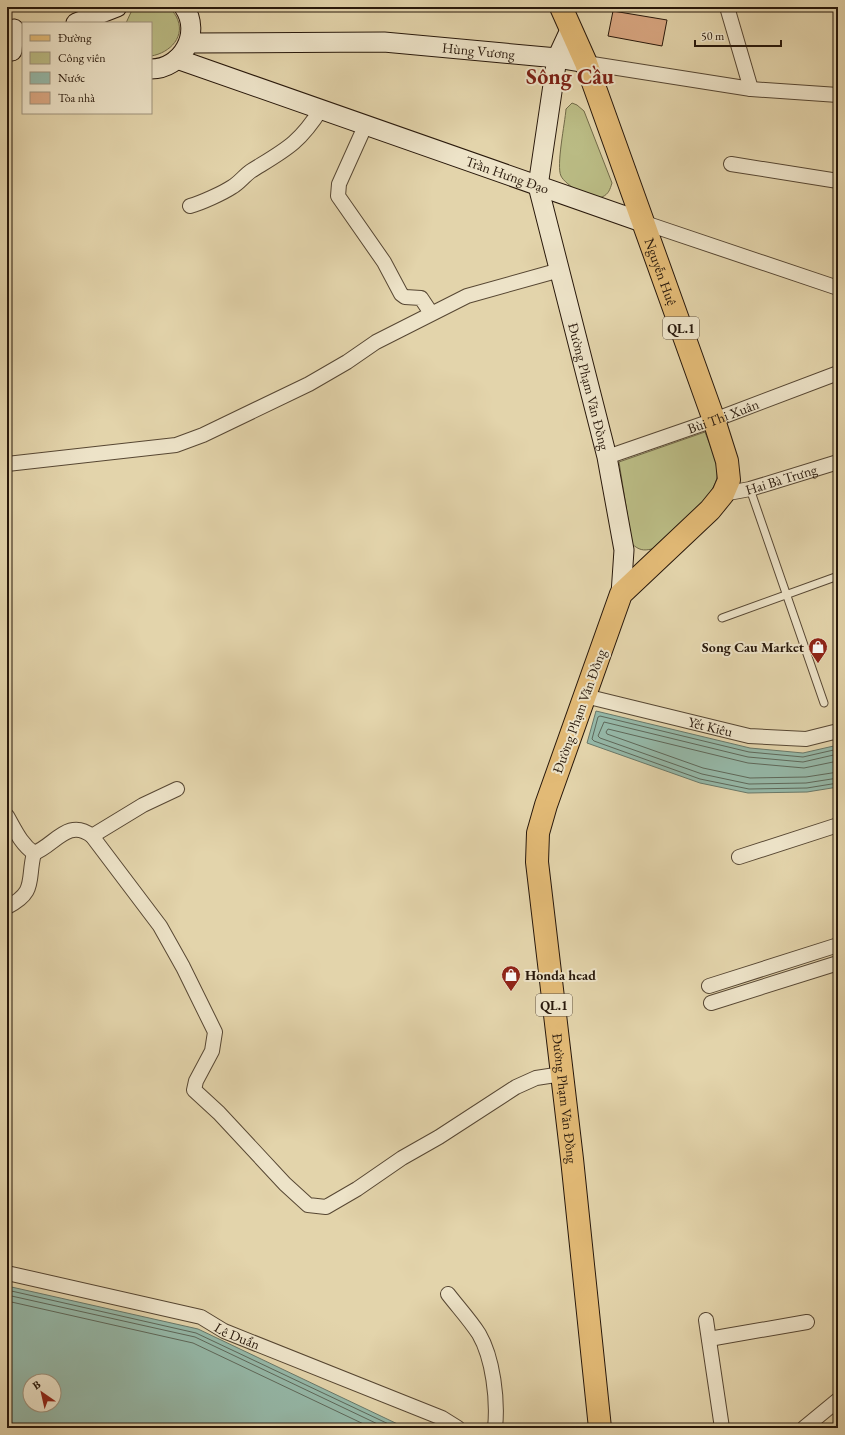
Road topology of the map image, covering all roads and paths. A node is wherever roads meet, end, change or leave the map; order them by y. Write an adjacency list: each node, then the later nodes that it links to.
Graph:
1 (117, 7): 5 (street); 6 (street)
2 (184, 7): 9 (street)
3 (561, 7): 8 (main road, QL.1)
4 (727, 7): 15 (street)
5 (79, 22)
6 (112, 22)
7 (15, 29): 10 (street)
8 (570, 30): 11 (street, Đường Phạm Văn Đồng); 13 (main road, Nguyễn Huệ / QL.1)
9 (189, 43): 11 (street, Hùng Vương); 12 (street)
10 (14, 51)
11 (557, 58): 13 (street, Hùng Vương); 21 (street, Đường Phạm Văn Đồng)
12 (178, 59): 14 (street); 17 (street, Trần Hưng Đạo)
13 (586, 63): 15 (street, Hùng Vương); 23 (main road, Nguyễn Huệ / QL.1)
14 (152, 69)
15 (751, 89): 16 (street, Hùng Vương)
16 (838, 95)
17 (321, 109): 18 (street, Trần Hưng Đạo); 22 (street)
18 (366, 124): 21 (street, Trần Hưng Đạo); 26 (street)
19 (731, 164): 20 (street)
20 (838, 181)
21 (538, 186): 23 (street, Trần Hưng Đạo); 24 (street, Đường Phạm Văn Đồng)
22 (190, 206)
23 (642, 222): 25 (street, Trần Hưng Đạo); 28 (main road, Nguyễn Huệ / QL.1)
24 (560, 270): 26 (street); 29 (street, Đường Phạm Văn Đồng)
25 (838, 288)
26 (431, 313): 31 (street)
27 (838, 373): 28 (street, Bùi Thị Xuân)
28 (714, 420): 29 (street, Bùi Thị Xuân); 33 (main road, Nguyễn Huệ / QL.1)
29 (607, 456): 35 (street, Đường Phạm Văn Đồng)
30 (838, 462): 32 (street, Hai Bà Trưng)
31 (7, 464)
32 (750, 489): 33 (street, Hai Bà Trưng); 36 (lane)
33 (723, 494): 35 (main road, Nguyễn Huệ / QL.1)
34 (838, 576): 36 (lane)
35 (621, 594): 38 (main road, Đường Phạm Văn Đồng / QL.1)
36 (786, 595): 37 (lane); 39 (lane)
37 (722, 618)
38 (585, 696): 40 (street, Yết Kiêu); 52 (main road, Đường Phạm Văn Đồng / QL.1)
39 (824, 703)
40 (838, 731)
41 (177, 789): 44 (street)
42 (7, 816): 45 (street)
43 (838, 825): 46 (street)
44 (92, 836): 45 (street); 52 (street)
45 (34, 853): 47 (street)
46 (739, 857)
47 (7, 907)
48 (838, 945): 50 (street)
49 (838, 963): 51 (street)
50 (709, 986)
51 (712, 1003)
52 (562, 1074): 61 (main road, Đường Phạm Văn Đồng / QL.1)
53 (7, 1273): 59 (street, Lê Duẩn)
54 (448, 1294): 60 (street)
55 (706, 1320): 57 (street)
56 (807, 1322): 57 (street)
57 (709, 1339): 62 (street)
58 (838, 1400): 63 (street)
59 (458, 1428)
60 (495, 1428)
61 (600, 1428)
62 (722, 1428)
63 (804, 1428)

